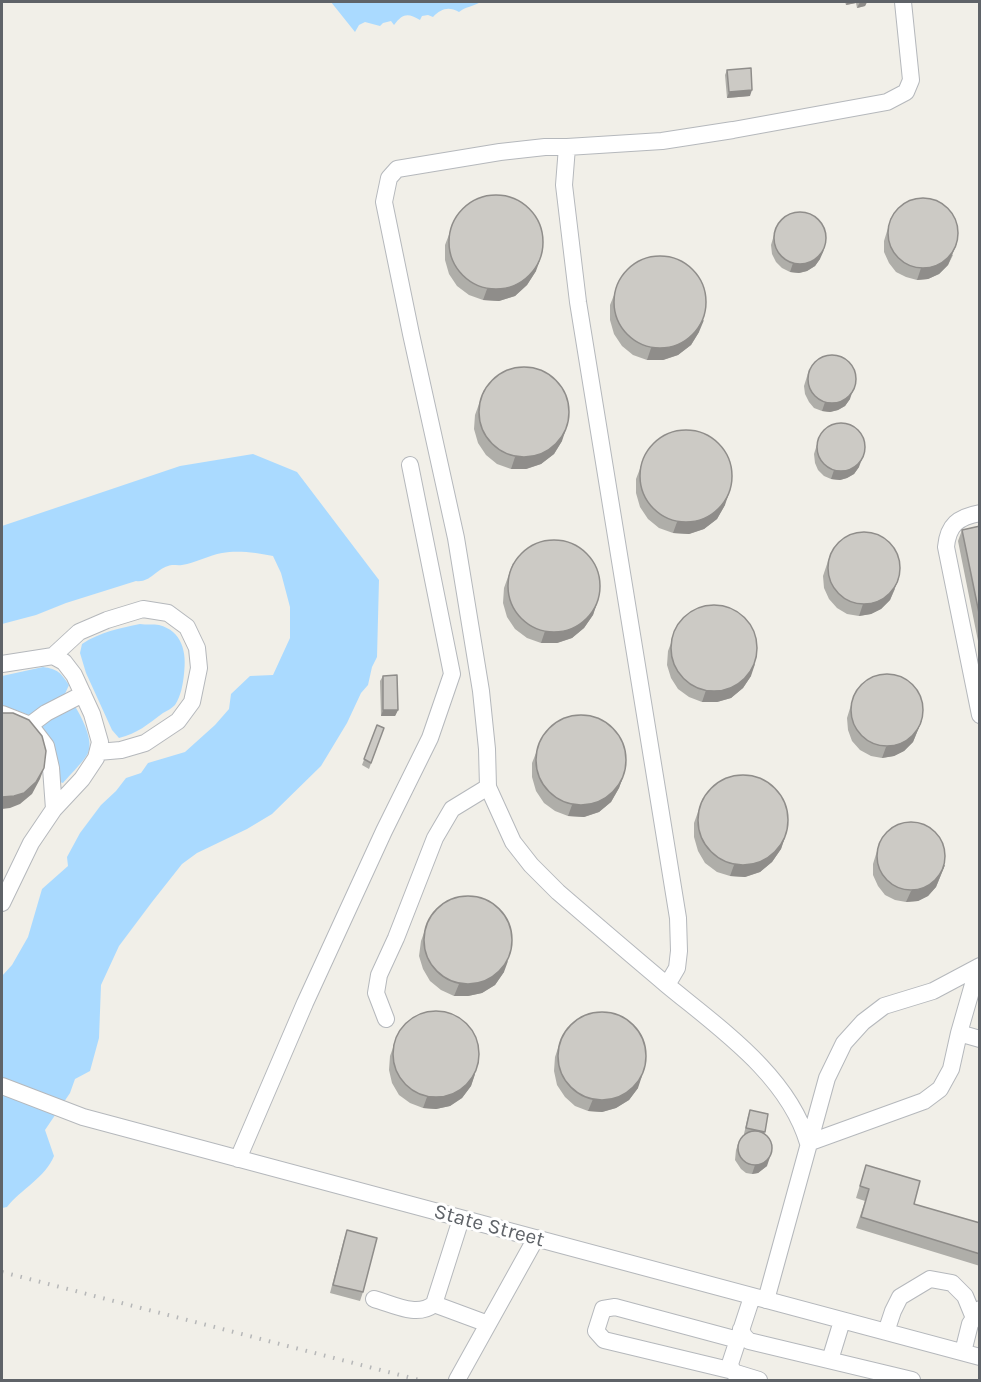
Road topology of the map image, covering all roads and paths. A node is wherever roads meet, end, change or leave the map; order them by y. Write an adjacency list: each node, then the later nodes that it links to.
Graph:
1 (903, 2): 2 (street)
2 (567, 147): 12 (street); 16 (street)
3 (410, 465): 22 (street)
4 (980, 513): 9 (street)
5 (53, 656): 6 (street); 7 (street); 11 (street)
6 (2, 664)
7 (83, 694): 10 (street); 11 (street)
8 (2, 714): 10 (street)
9 (980, 715)
10 (30, 725): 13 (street)
11 (98, 752): 13 (street)
12 (488, 787): 16 (street); 17 (street)
13 (54, 809): 14 (street)
14 (2, 903)
15 (979, 966): 18 (street); 21 (street)
16 (667, 985): 21 (street)
17 (386, 1019)
18 (959, 1033): 19 (street); 21 (street)
19 (980, 1039)
20 (2, 1086): 22 (street, State Street)
21 (808, 1143): 25 (street)
22 (238, 1159): 23 (street, State Street)
23 (461, 1219): 24 (street, State Street); 27 (street)
24 (536, 1238): 25 (street, State Street); 30 (street)
25 (759, 1298): 29 (street, State Street); 32 (street)
26 (374, 1299): 27 (street)
27 (434, 1304): 30 (street)
28 (977, 1314): 31 (street); 33 (street)
29 (842, 1321): 31 (street, State Street); 34 (street)
30 (488, 1324): 36 (street)
31 (886, 1332): 33 (street, State Street)
32 (740, 1334): 34 (street); 35 (street); 35 (street)
33 (971, 1355)
34 (830, 1360): 38 (street)
35 (728, 1372): 37 (street)
36 (457, 1380)
37 (759, 1380)
38 (912, 1380)

